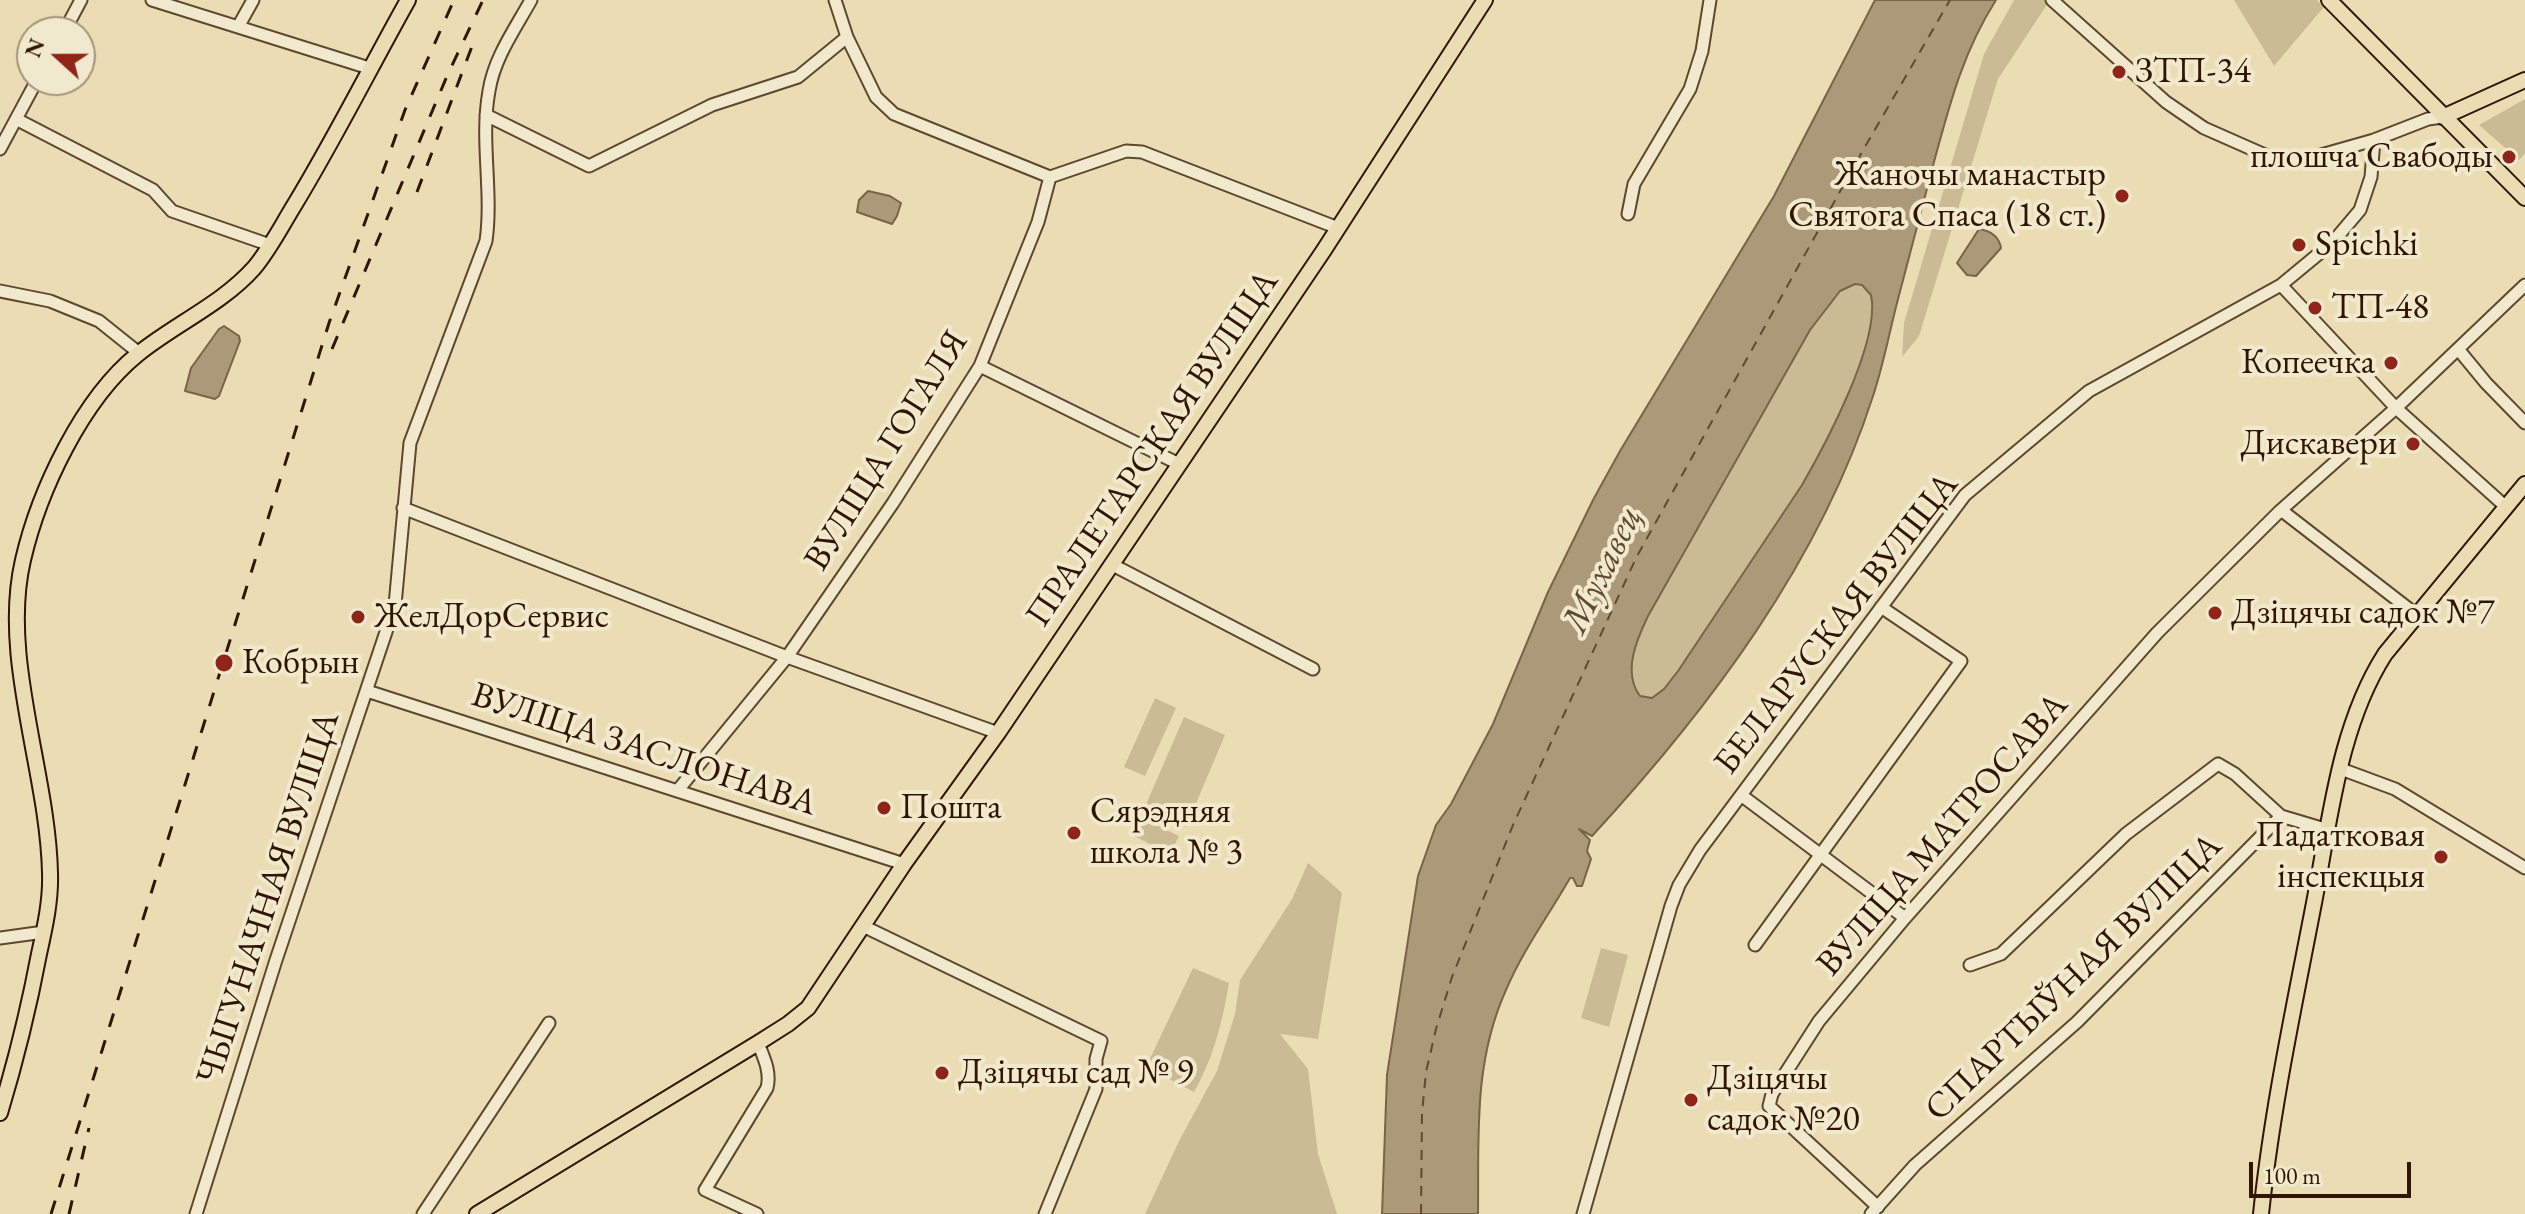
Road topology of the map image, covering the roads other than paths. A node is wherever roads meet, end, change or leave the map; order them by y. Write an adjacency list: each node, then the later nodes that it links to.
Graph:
1 (152, 0): 10 (street)
2 (253, 0): 10 (street)
3 (408, 0): 12 (main road)
4 (531, 0): 15 (street, ЧЫГУНАЧНАЯ ВУЛІЦА)
5 (835, 0): 11 (street)
6 (1485, 0): 23 (main road, ПРАЛЕТАРСКАЯ ВУЛІЦА)
7 (1710, 0): 22 (street)
8 (2052, 0): 18 (street)
9 (2329, 0): 16 (main road)
10 (238, 27): 12 (street)
11 (847, 37): 15 (street); 20 (street)
12 (369, 68): 24 (main road)
13 (2525, 80): 16 (main road)
14 (28, 96): 17 (street)
15 (486, 115): 36 (street, ЧЫГУНАЧНАЯ ВУЛІЦА)
16 (2443, 117): 18 (street); 21 (main road)
17 (16, 119): 19 (street); 24 (street)
18 (2374, 140): 25 (street, БЕЛАРУСКАЯ ВУЛІЦА)
19 (0, 149)
20 (1050, 177): 23 (street); 30 (street, ВУЛІЦА ГОГАЛЯ)
21 (2525, 198)
22 (1628, 214)
23 (1338, 228): 33 (main road, ПРАЛЕТАРСКАЯ ВУЛІЦА)
24 (270, 245): 29 (main road)
25 (2281, 285): 31 (street); 39 (street, БЕЛАРУСКАЯ ВУЛІЦА)
26 (2525, 285): 28 (street, ВУЛІЦА МАТРОСАВА)
27 (0, 291): 29 (street)
28 (2458, 349): 31 (street, ВУЛІЦА МАТРОСАВА); 32 (street)
29 (139, 353): 55 (main road)
30 (980, 366): 33 (street); 41 (street, ВУЛІЦА ГОГАЛЯ)
31 (2396, 408): 35 (street); 37 (street, ВУЛІЦА МАТРОСАВА)
32 (2525, 423)
33 (1179, 464): 38 (main road, ПРАЛЕТАРСКАЯ ВУЛІЦА)
34 (2525, 484): 35 (main road)
35 (2506, 507): 40 (main road)
36 (403, 508): 41 (street); 43 (street, ЧЫГУНАЧНАЯ ВУЛІЦА)
37 (2281, 510): 40 (street); 53 (street, ВУЛІЦА МАТРОСАВА)
38 (1111, 564): 42 (street); 44 (main road, ПРАЛЕТАРСКАЯ ВУЛІЦА)
39 (1881, 607): 47 (street, БЕЛАРУСКАЯ ВУЛІЦА); 50 (street)
40 (2418, 616): 45 (main road)
41 (787, 657): 44 (street); 46 (street, ВУЛІЦА ГОГАЛЯ)
42 (1313, 669)
43 (367, 691): 46 (street, ВУЛІЦА ЗАСЛОНАВА); 63 (street, ЧЫГУНАЧНАЯ ВУЛІЦА)
44 (998, 733): 51 (main road, ПРАЛЕТАРСКАЯ ВУЛІЦА)
45 (2341, 769): 49 (main road); 52 (street)
46 (678, 790): 51 (street, ВУЛІЦА ЗАСЛОНАВА)
47 (1741, 795): 50 (street); 68 (street, БЕЛАРУСКАЯ ВУЛІЦА)
48 (2281, 816): 49 (street); 58 (street); 62 (street, СПАРТЫЎНАЯ ВУЛІЦА)
49 (2328, 830): 69 (main road)
50 (1821, 855): 53 (street); 57 (street)
51 (904, 864): 54 (main road, ПРАЛЕТАРСКАЯ ВУЛІЦА)
52 (2525, 868)
53 (1905, 918): 62 (street, ВУЛІЦА МАТРОСАВА)
54 (863, 926): 60 (main road, ПРАЛЕТАРСКАЯ ВУЛІЦА); 67 (street)
55 (44, 932): 56 (street); 61 (main road)
56 (0, 938)
57 (1755, 945)
58 (1970, 965)
59 (549, 1023): 64 (street)
60 (758, 1043): 65 (main road, ПРАЛЕТАРСКАЯ ВУЛІЦА); 66 (street)
61 (0, 1113)
62 (1875, 1210)
63 (196, 1214)
64 (423, 1214)
65 (477, 1214)
66 (757, 1214)
67 (1045, 1214)
68 (1583, 1214)
69 (2261, 1214)

